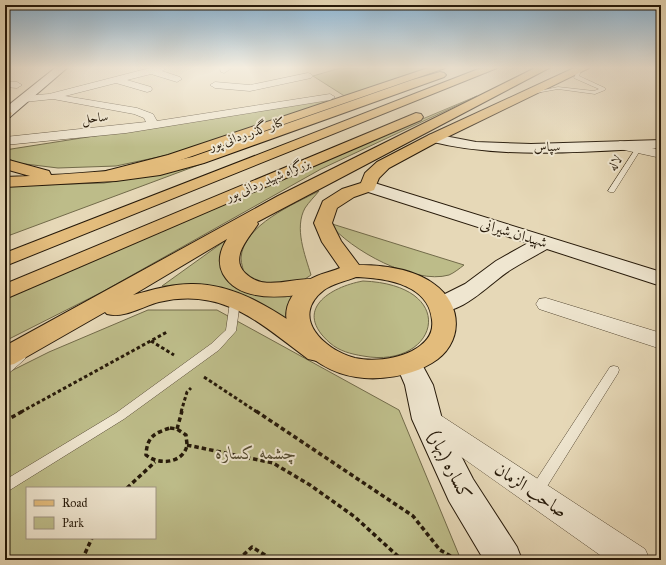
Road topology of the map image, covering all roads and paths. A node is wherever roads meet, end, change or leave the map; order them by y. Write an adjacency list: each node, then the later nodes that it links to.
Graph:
1 (30, 94): 12 (street)
2 (59, 94): 10 (street)
3 (259, 94): 13 (street)
4 (362, 94): 23 (main road, کنار گذر ردانی پور)
5 (381, 94): 23 (main road)
6 (425, 94): 30 (main road, بزرگراه شهید ردانی پور)
7 (470, 94): 34 (main road, بزرگراه شهید ردانی پور)
8 (491, 94): 28 (main road)
9 (526, 94): 16 (main road)
10 (49, 97): 12 (street); 15 (street)
11 (330, 97): 13 (street, ساحل)
12 (24, 99): 14 (street)
13 (275, 105): 15 (street, ساحل)
14 (5, 114)
15 (152, 124): 17 (street, ساحل)
16 (434, 138): 19 (street, سپاس); 26 (main road)
17 (5, 142)
18 (661, 144): 19 (street, سپاس)
19 (620, 145): 20 (street)
20 (638, 149): 21 (street); 27 (lane, لاله)
21 (661, 154)
22 (5, 164): 24 (main road)
23 (97, 177): 24 (main road)
24 (78, 178): 25 (main road)
25 (5, 182)
26 (368, 186): 29 (street, شهیدان شیرانی); 31 (main road)
27 (612, 190)
28 (264, 211): 33 (main road); 39 (main road)
29 (545, 242): 32 (street, شهیدان شیرانی); 37 (street)
30 (5, 260)
31 (353, 271): 33 (main road); 37 (main road)
32 (661, 279)
33 (315, 285): 42 (main road)
34 (5, 292)
35 (235, 302): 39 (main road); 42 (main road); 45 (lane)
36 (546, 304): 41 (street)
37 (441, 305): 44 (main road)
38 (167, 332): 40 (path)
39 (47, 335): 43 (main road); 46 (lane)
40 (151, 341): 45 (path); 52 (path)
41 (661, 341)
42 (317, 352): 44 (main road)
43 (5, 357)
44 (409, 364): 51 (street, کساره (بهار))
45 (190, 365): 48 (path); 56 (lane)
46 (5, 370)
47 (614, 370): 58 (lane)
48 (204, 377): 49 (path); 64 (path)
49 (198, 382)
50 (193, 387): 53 (path)
51 (427, 419): 58 (street, صاحب الزمان); 65 (street, کساره (بهار))
52 (5, 421)
53 (177, 429): 54 (path); 55 (path)
54 (187, 445): 55 (path); 63 (path)
55 (155, 462): 57 (path)
56 (5, 487)
57 (128, 487)
58 (535, 493): 66 (street, صاحب الزمان)
59 (92, 539): 60 (path)
60 (82, 560)
61 (238, 560): 62 (path)
62 (274, 560)
63 (402, 560)
64 (458, 560)
65 (504, 560)
66 (634, 560)

